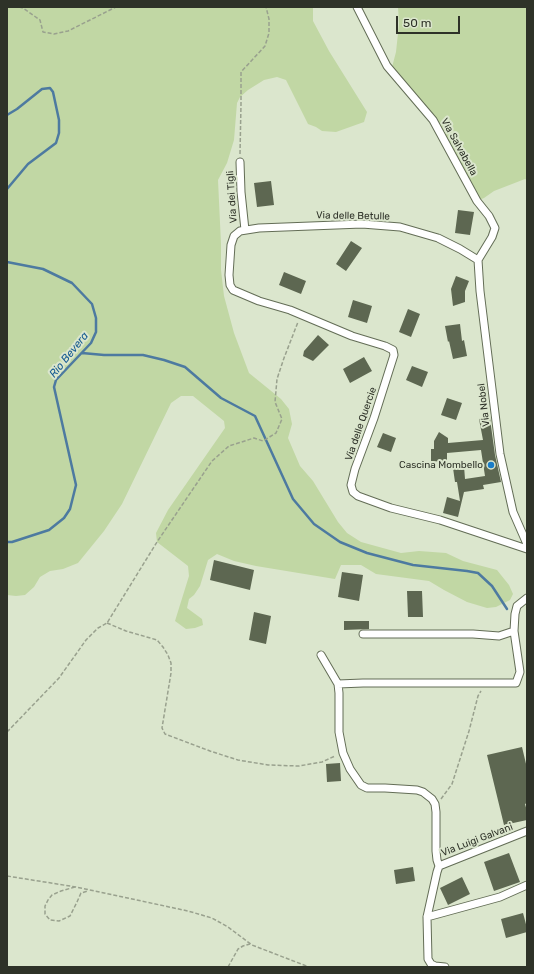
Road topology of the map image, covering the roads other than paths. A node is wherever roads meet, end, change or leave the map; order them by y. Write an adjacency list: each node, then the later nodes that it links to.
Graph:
1 (357, 7): 4 (street, Via Salvabella)
2 (240, 162): 3 (street, Via dei Tigli)
3 (245, 230): 4 (street, Via delle Betulle); 6 (street, Via delle Quercie)
4 (478, 260): 5 (street, Via Nobel)
5 (527, 544)
6 (527, 549)
7 (527, 598): 8 (street)
8 (514, 631): 9 (street); 11 (street)
9 (363, 634)
10 (321, 655): 11 (street)
11 (338, 684): 13 (street)
12 (527, 832): 13 (street, Via Luigi Galvani)
13 (439, 866): 15 (street, Via Luigi Galvani)
14 (527, 886): 15 (street)
15 (426, 917): 16 (street, Via Luigi Galvani)
16 (445, 967)

